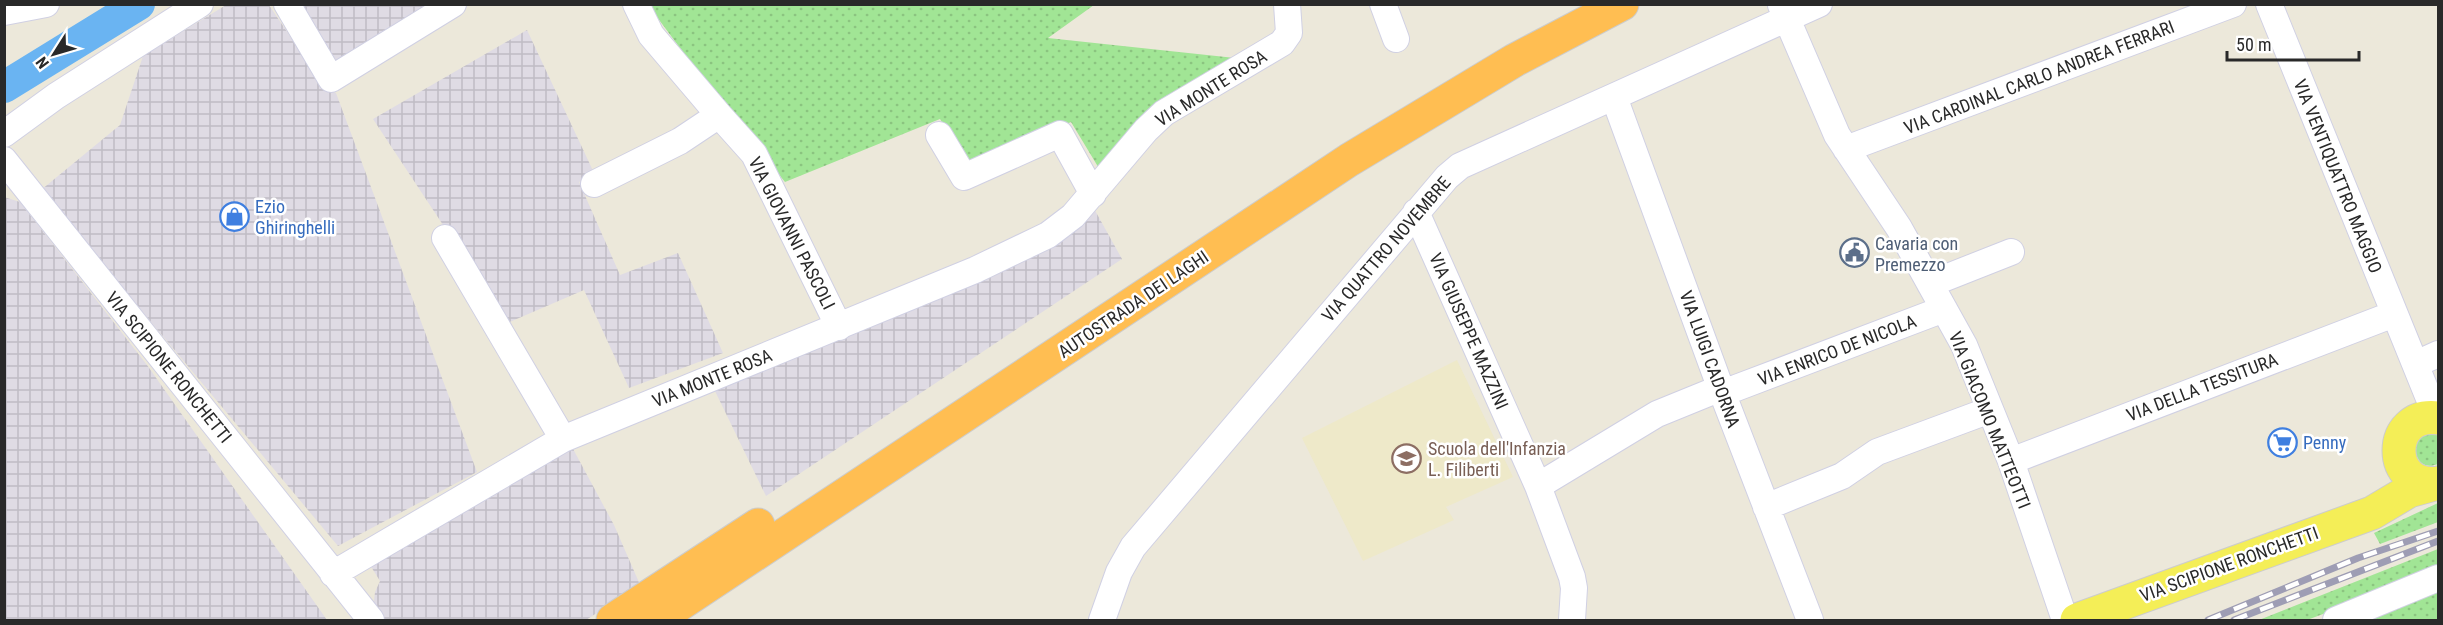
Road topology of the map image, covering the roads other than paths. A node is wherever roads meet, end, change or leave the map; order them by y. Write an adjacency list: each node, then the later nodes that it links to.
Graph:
1 (46, 4): 13 (street)
2 (200, 4): 18 (street)
3 (287, 4): 4 (street)
4 (453, 4)
5 (636, 4): 17 (street, VIA GIOVANNI PASCOLI)
6 (1287, 4): 23 (street, VIA MONTE ROSA)
7 (1383, 4): 15 (street)
8 (1573, 4): 44 (highway, AUTOSTRADA DEI LAGHI)
9 (1622, 4): 45 (highway, AUTOSTRADA DEI LAGHI)
10 (1819, 4): 14 (street, VIA QUATTRO NOVEMBRE)
11 (2233, 4): 20 (street, VIA CARDINAL CARLO ANDREA FERRARI)
12 (2269, 4): 29 (street, VIA VENTIQUATTRO MAGGIO)
13 (4, 12)
14 (1784, 12): 16 (street, VIA QUATTRO NOVEMBRE); 20 (street, VIA GIACOMO MATTEOTTI)
15 (1396, 39)
16 (1614, 97): 24 (street, VIA QUATTRO NOVEMBRE); 32 (street, VIA LUIGI CADORNA)
17 (719, 115): 22 (street); 30 (street, VIA GIOVANNI PASCOLI)
18 (4, 134)
19 (939, 135): 23 (street)
20 (1846, 149): 27 (street, VIA GIACOMO MATTEOTTI)
21 (4, 160): 41 (street, VIA SCIPIONE RONCHETTI)
22 (594, 183)
23 (1093, 194): 30 (street, VIA MONTE ROSA)
24 (1416, 212): 38 (street, VIA GIUSEPPE MAZZINI); 46 (street, VIA QUATTRO NOVEMBRE)
25 (445, 238): 35 (street)
26 (2011, 252): 27 (street)
27 (1930, 284): 28 (street, VIA GIACOMO MATTEOTTI)
28 (1944, 309): 32 (street, VIA ENRICO DE NICOLA); 33 (street, VIA GIACOMO MATTEOTTI)
29 (2394, 314): 31 (street, VIA VENTIQUATTRO MAGGIO); 36 (street, VIA DELLA TESSITURA)
30 (838, 327): 35 (street, VIA MONTE ROSA)
31 (2421, 356): 34 (street, VIA VENTIQUATTRO MAGGIO)
32 (1722, 392): 38 (street, VIA ENRICO DE NICOLA); 39 (street, VIA LUIGI CADORNA)
33 (1990, 410): 36 (street, VIA GIACOMO MATTEOTTI); 39 (street)
34 (2421, 428): 37 (main road); 40 (main road, VIA SCIPIONE RONCHETTI)
35 (563, 439): 41 (street, VIA MONTE ROSA)
36 (2011, 461): 49 (street, VIA GIACOMO MATTEOTTI)
37 (2439, 483): 40 (main road, VIA SCIPIONE RONCHETTI)
38 (1538, 486): 47 (street, VIA GIUSEPPE MAZZINI)
39 (1766, 507): 48 (street, VIA LUIGI CADORNA)
40 (2347, 521): 50 (main road, VIA SCIPIONE RONCHETTI)
41 (333, 574): 43 (street, VIA SCIPIONE RONCHETTI)
42 (2439, 578): 51 (street)
43 (370, 621)
44 (613, 621)
45 (656, 621)
46 (1102, 621)
47 (1572, 621)
48 (1810, 621)
49 (2065, 621)
50 (2077, 621)
51 (2336, 621)

